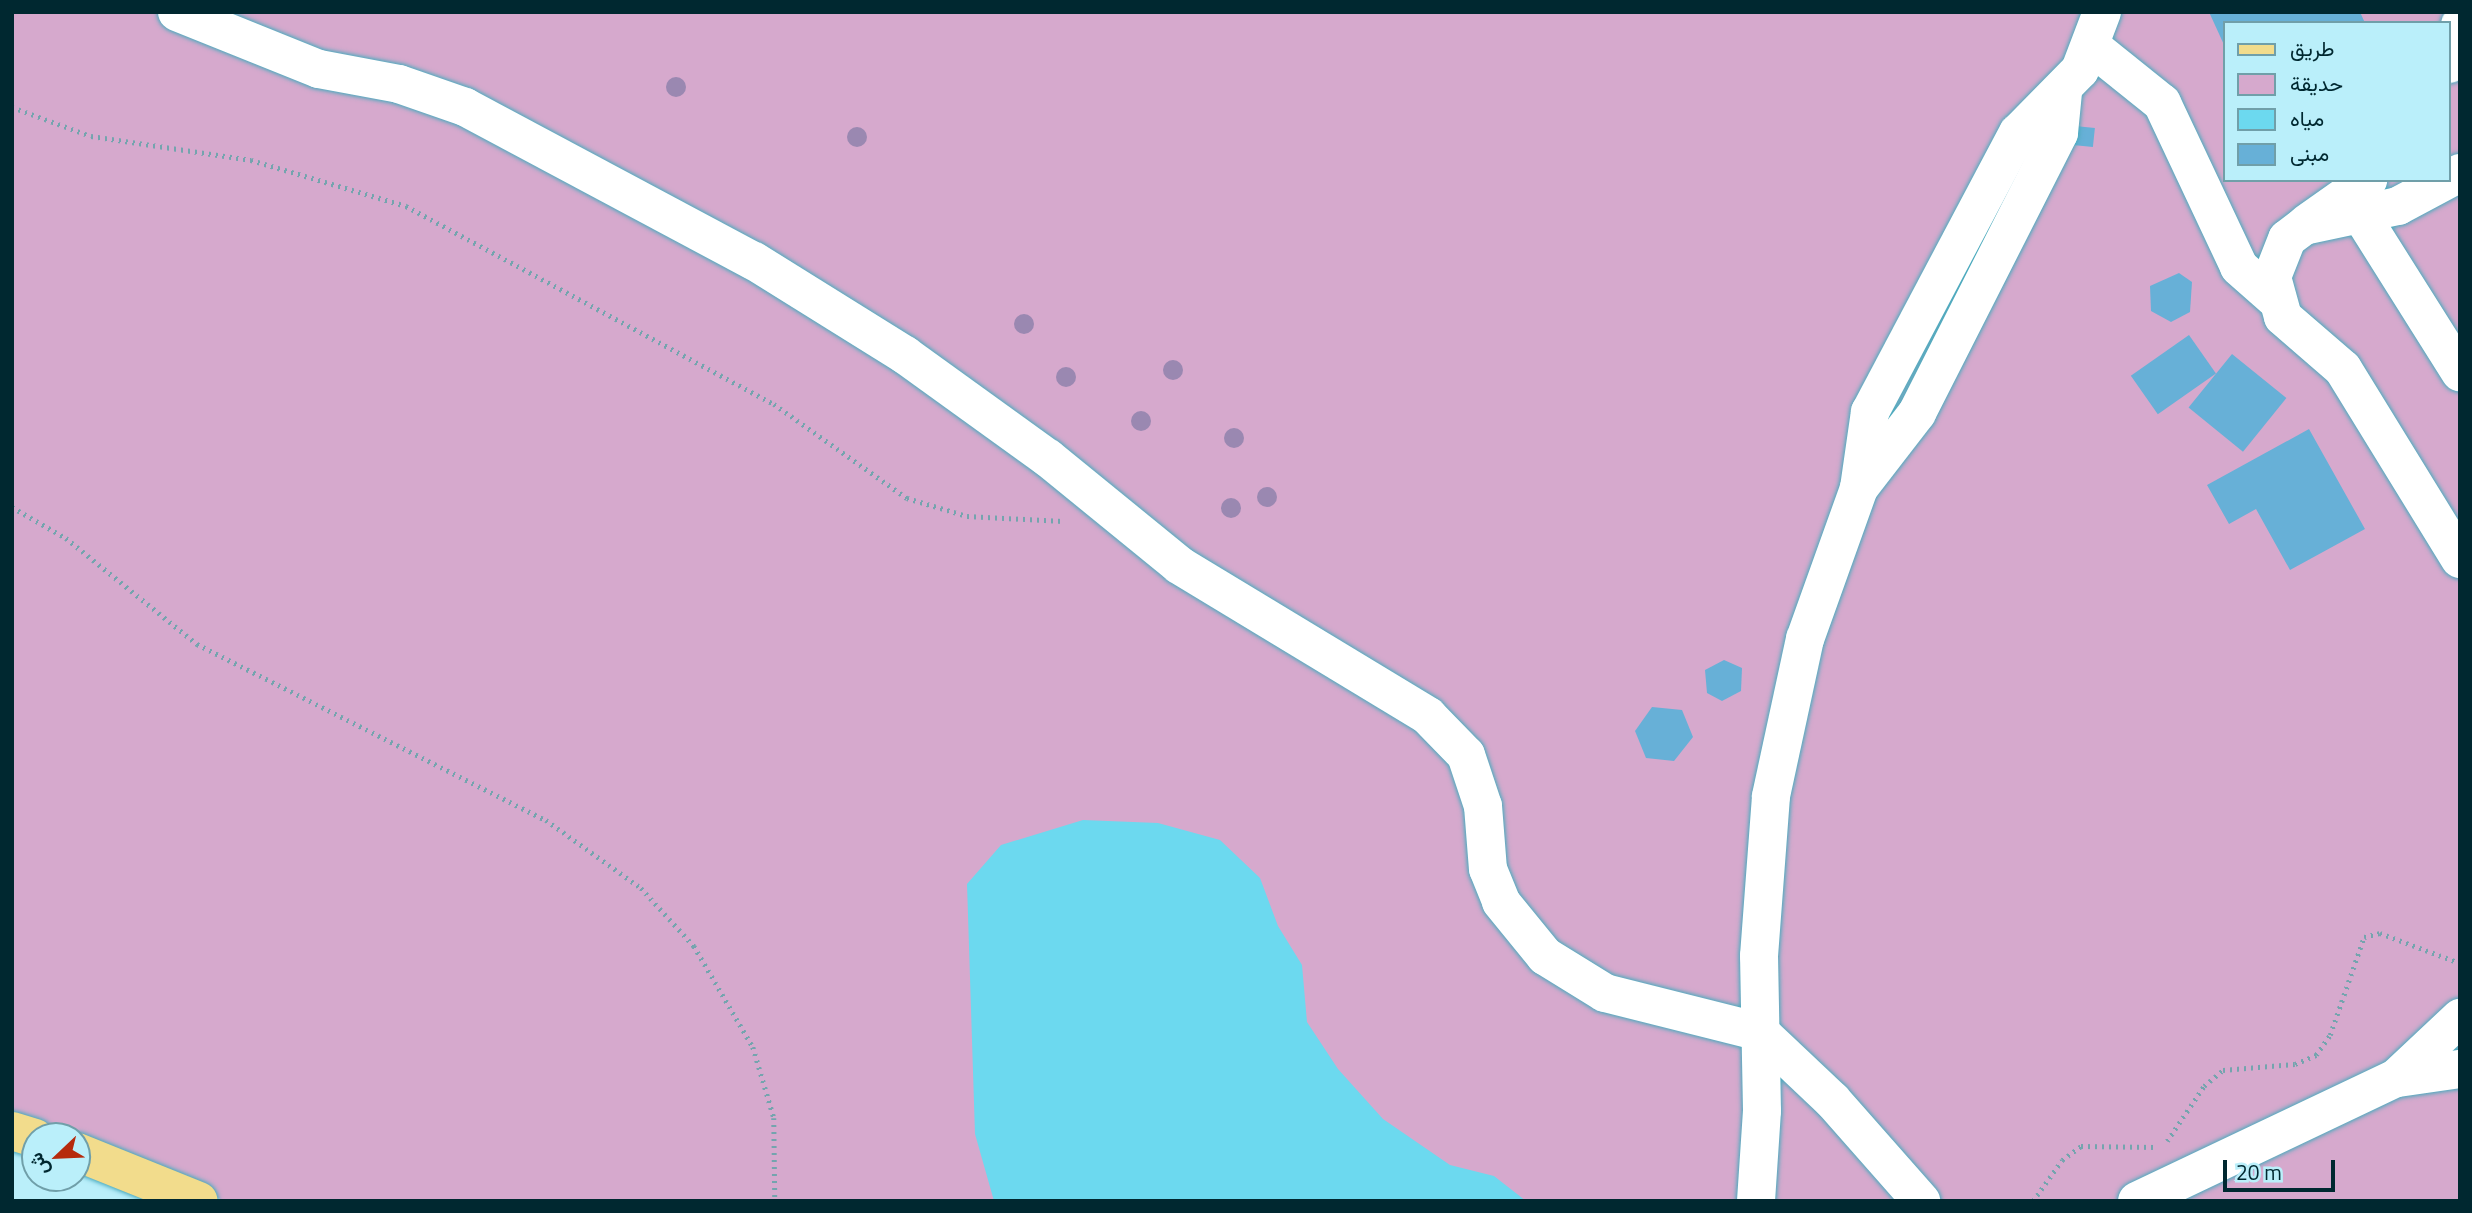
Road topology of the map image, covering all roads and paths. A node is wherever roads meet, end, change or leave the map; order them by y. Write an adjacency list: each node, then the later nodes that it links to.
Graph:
1 (177, 12): 3 (lane)
2 (2460, 25): 5 (lane)
3 (248, 29): 12 (lane)
4 (2097, 29): 9 (lane); 16 (lane)
5 (2451, 57)
6 (12, 107): 12 (path)
7 (2458, 180): 8 (lane)
8 (2364, 198): 9 (lane); 10 (lane)
9 (2274, 298): 13 (lane)
10 (2460, 372)
11 (12, 507): 21 (path)
12 (1123, 517): 16 (lane)
13 (2460, 559)
14 (2460, 963): 24 (path)
15 (2460, 1018): 18 (lane)
16 (1760, 1032): 22 (lane); 23 (lane)
17 (2460, 1069): 18 (lane)
18 (2396, 1078): 25 (lane)
19 (91, 1158): 20 (main road)
20 (199, 1201)
21 (775, 1201)
22 (1756, 1201)
23 (1921, 1201)
24 (2033, 1201)
25 (2137, 1201)

